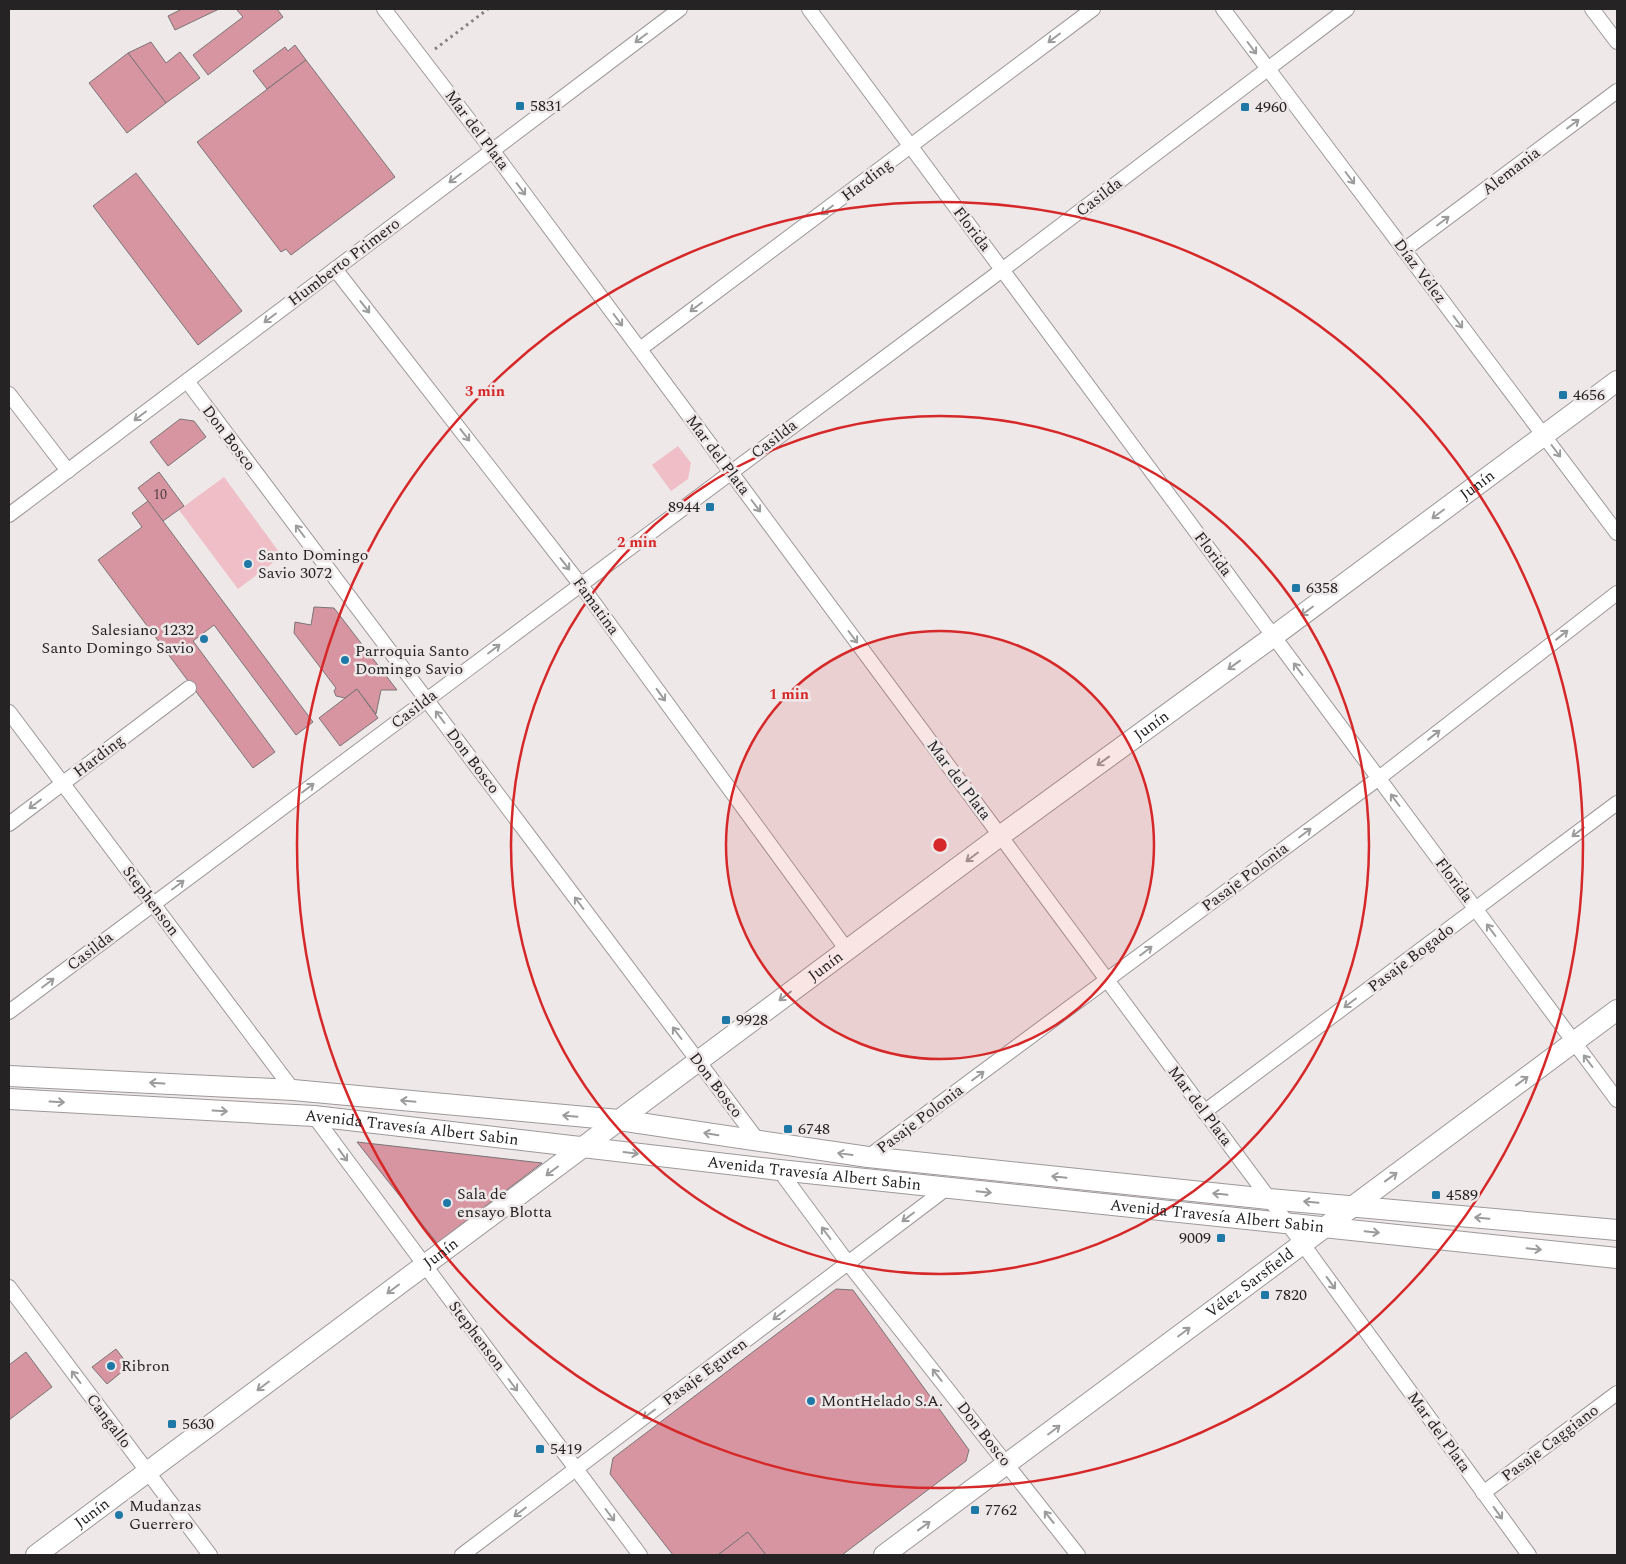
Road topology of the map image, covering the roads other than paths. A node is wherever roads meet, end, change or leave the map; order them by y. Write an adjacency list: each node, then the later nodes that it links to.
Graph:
1 (384, 9): 12 (street, Mar del Plata)
2 (680, 9): 12 (street, Humberto Primero, one-way to 12)
3 (808, 9): 11 (street, Florida)
4 (1093, 9): 11 (street, Harding, one-way to 11)
5 (1223, 9): 9 (street, Díaz Vélez, one-way to 9)
6 (1347, 9): 9 (street, Casilda)
7 (1592, 9): 8 (street)
8 (1617, 42)
9 (1268, 69): 13 (street, Díaz Vélez, one-way to 13); 15 (street, Casilda)
10 (1617, 91): 13 (street, Alemania, one-way to 10)
11 (911, 147): 15 (street, Florida); 16 (street, Harding, one-way to 16)
12 (492, 150): 14 (street, Humberto Primero, one-way to 14); 16 (street, Mar del Plata, one-way to 16)
13 (1404, 250): 20 (street, Díaz Vélez, one-way to 20)
14 (335, 269): 17 (street, Humberto Primero, one-way to 17); 25 (street, Famatina, one-way to 25)
15 (1002, 270): 22 (street, Casilda); 27 (street, Florida)
16 (640, 349): 22 (street, Mar del Plata)
17 (187, 381): 21 (street, Humberto Primero, one-way to 21); 29 (street, Don Bosco, one-way to 17)
18 (1617, 381): 20 (main road, Junín)
19 (9, 394): 21 (street)
20 (1543, 435): 24 (street, Díaz Vélez, one-way to 24); 27 (main road, Junín, one-way to 27)
21 (68, 471): 23 (street, Humberto Primero)
22 (730, 472): 25 (street, Casilda); 35 (street, Mar del Plata, one-way to 35)
23 (9, 515)
24 (1617, 534)
25 (580, 584): 29 (street, Casilda, one-way to 25); 38 (street, Famatina, one-way to 38)
26 (1617, 593): 31 (street, Pasaje Polonia, one-way to 26)
27 (1274, 636): 31 (street, Florida, one-way to 27); 35 (main road, Junín, one-way to 35)
28 (189, 688): 32 (street, Harding)
29 (426, 699): 36 (street, Casilda, one-way to 29); 43 (street, Don Bosco, one-way to 29)
30 (9, 712): 32 (street, Stephenson)
31 (1378, 778): 37 (street, Florida, one-way to 31); 39 (street, Pasaje Polonia, one-way to 31)
32 (62, 784): 34 (street, Harding, one-way to 34); 36 (street, Stephenson)
33 (1617, 803): 37 (street, Pasaje Bogado, one-way to 37)
34 (9, 824)
35 (1000, 836): 38 (main road, Junín, one-way to 38); 39 (street, Mar del Plata)
36 (153, 904): 41 (street, Casilda, one-way to 36); 45 (street, Stephenson)
37 (1476, 910): 42 (street, Florida, one-way to 37); 48 (street, Pasaje Bogado, one-way to 48)
38 (846, 950): 43 (main road, Junín, one-way to 43)
39 (1107, 980): 48 (street, Mar del Plata); 53 (street, Pasaje Polonia, one-way to 39)
40 (1617, 1010): 42 (main road, Vélez Sarsfield)
41 (9, 1012)
42 (1574, 1042): 47 (street, Florida, one-way to 42); 57 (main road, Vélez Sarsfield, one-way to 42)
43 (698, 1061): 50 (main road, Junín); 51 (street, Don Bosco)
44 (9, 1076): 45 (main road, Avenida Travesía Albert Sabin, one-way to 44)
45 (293, 1090): 50 (main road, Avenida Travesía Albert Sabin, one-way to 45)
46 (9, 1099): 49 (main road, Avenida Travesía Albert Sabin, one-way to 49)
47 (1617, 1100)
48 (1204, 1112): 56 (street, Mar del Plata)
49 (314, 1116): 52 (main road, Avenida Travesía Albert Sabin); 64 (street, Stephenson, one-way to 64)
50 (619, 1120): 51 (main road, Avenida Travesía Albert Sabin, one-way to 50); 52 (main road, Junín)
51 (759, 1142): 53 (main road, Avenida Travesía Albert Sabin, one-way to 51)
52 (583, 1148): 54 (main road, Avenida Travesía Albert Sabin, one-way to 54); 64 (main road, Junín, one-way to 64)
53 (868, 1158): 56 (main road, Avenida Travesía Albert Sabin, one-way to 53)
54 (779, 1170): 55 (main road, Avenida Travesía Albert Sabin); 63 (street, Don Bosco, one-way to 54)
55 (947, 1188): 58 (main road, Avenida Travesía Albert Sabin, one-way to 58); 63 (street, Pasaje Eguren, one-way to 63)
56 (1269, 1199): 57 (main road, Avenida Travesía Albert Sabin, one-way to 56); 58 (street, Mar del Plata)
57 (1352, 1206): 59 (main road, Vélez Sarsfield); 60 (main road, Avenida Travesía Albert Sabin, one-way to 57)
58 (1288, 1225): 59 (main road, Avenida Travesía Albert Sabin); 61 (street, Mar del Plata)
59 (1324, 1227): 61 (main road, Vélez Sarsfield); 62 (main road, Avenida Travesía Albert Sabin, one-way to 62)
60 (1617, 1230)
61 (1302, 1243): 67 (main road, Vélez Sarsfield, one-way to 61); 70 (street, Mar del Plata, one-way to 70)
62 (1617, 1258)
63 (848, 1263): 67 (street, Don Bosco, one-way to 63); 68 (street, Pasaje Eguren, one-way to 68)
64 (424, 1266): 68 (street, Stephenson, one-way to 68); 69 (main road, Junín, one-way to 69)
65 (9, 1287): 69 (street, Cangallo, one-way to 65)
66 (1617, 1393): 70 (street, Pasaje Caggiano)
67 (1008, 1464): 75 (main road, Vélez Sarsfield, one-way to 67); 76 (street, Don Bosco, one-way to 67)
68 (576, 1469): 73 (street, Pasaje Eguren, one-way to 73); 74 (street, Stephenson, one-way to 74)
69 (148, 1472): 71 (main road, Junín); 72 (street, Cangallo)
70 (1483, 1493): 77 (street, Mar del Plata, one-way to 77)
71 (36, 1555)
72 (210, 1555)
73 (462, 1555)
74 (640, 1555)
75 (884, 1555)
76 (1078, 1555)
77 (1529, 1555)

